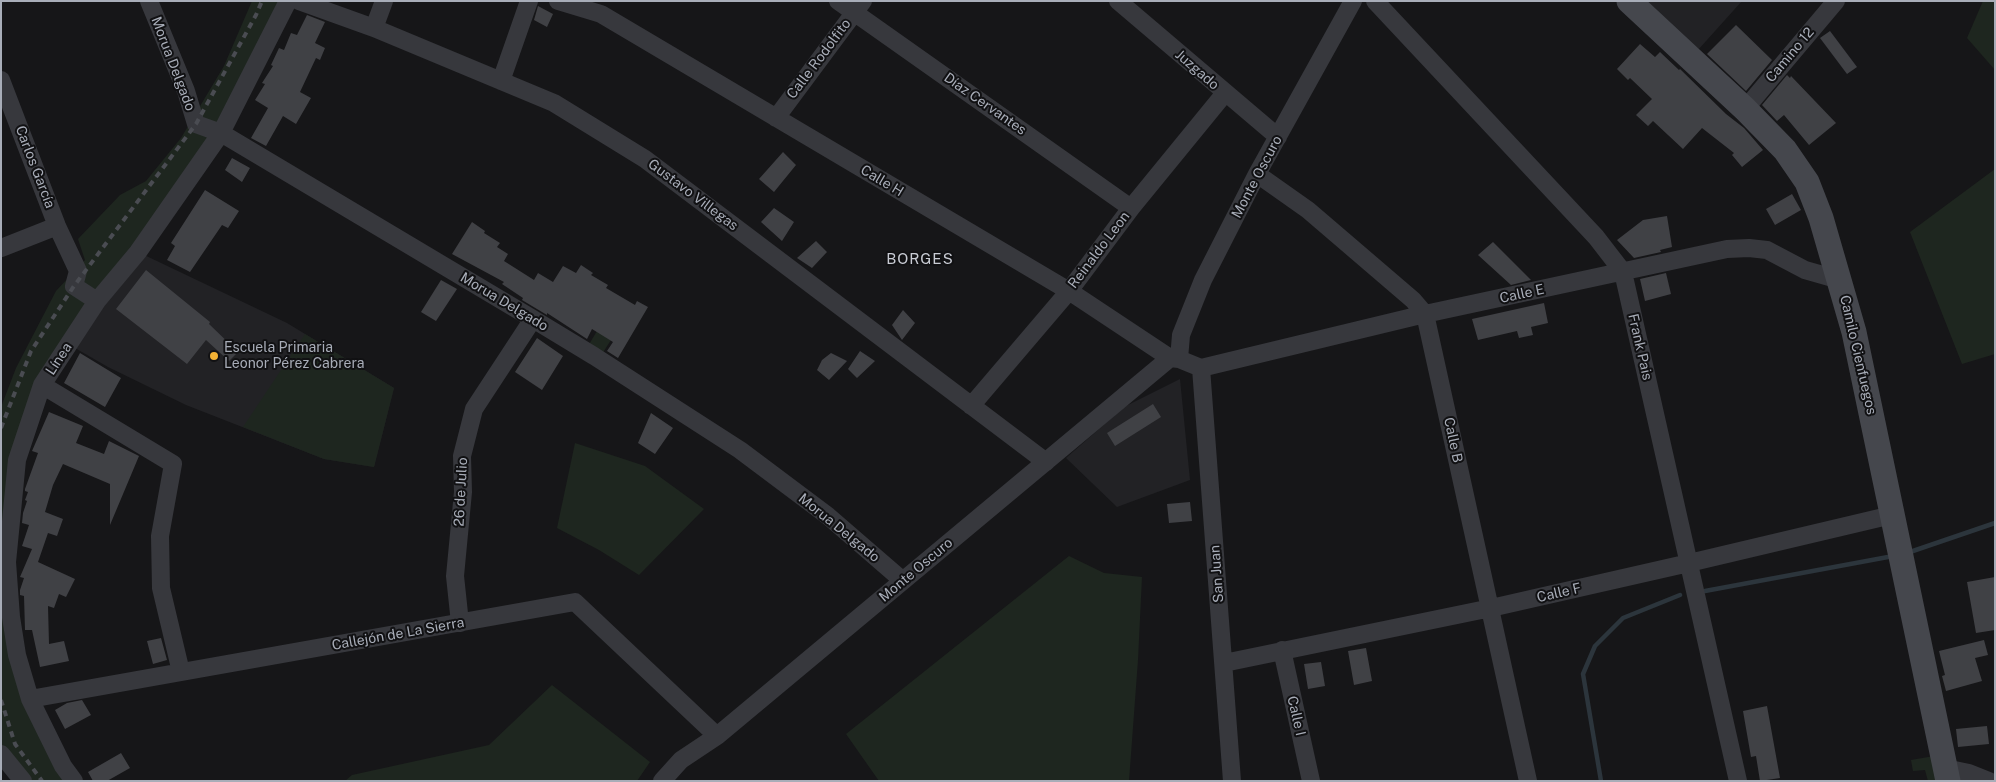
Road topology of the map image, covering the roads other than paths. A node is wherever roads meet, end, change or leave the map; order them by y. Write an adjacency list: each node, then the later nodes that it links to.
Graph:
1 (149, 1): 20 (street, Morua Delgado)
2 (288, 1): 20 (street, Línea)
3 (299, 1): 14 (street, Gustavo Villegas)
4 (384, 1): 14 (street)
5 (529, 1): 16 (street)
6 (558, 1): 19 (street, Calle H)
7 (838, 1): 13 (street, Díaz Cervantes)
8 (1118, 1): 17 (street, Juzgado)
9 (1354, 1): 21 (street, Monte Oscuro)
10 (1375, 1): 26 (street, Frank Pais)
11 (1629, 1): 18 (street, Camilo Cienfuegos)
12 (1836, 1): 18 (street, Camino 12)
13 (859, 6): 19 (street, Calle Rodolfito); 23 (street, Díaz Cervantes)
14 (374, 28): 16 (street, Gustavo Villegas)
15 (1, 80): 24 (street, Carlos García)
16 (501, 80): 35 (street, Gustavo Villegas)
17 (1225, 94): 21 (street, Juzgado); 23 (street, Reinaldo Leon)
18 (1745, 109): 27 (street, Camilo Cienfuegos)
19 (776, 118): 28 (street, Calle H)
20 (221, 133): 29 (street, Línea); 31 (street, Morua Delgado)
21 (1278, 137): 22 (street, Monte Oscuro)
22 (1257, 174): 30 (street); 32 (street, Monte Oscuro)
23 (1131, 208): 28 (street, Reinaldo Leon)
24 (58, 226): 25 (street); 29 (street, Carlos García)
25 (1, 248)
26 (1623, 272): 27 (street, Calle E); 30 (street, Calle E); 38 (street, Frank Pais)
27 (1840, 280): 37 (street, Camilo Cienfuegos)
28 (1069, 291): 32 (street, Calle H); 35 (street, Reinaldo Leon)
29 (96, 300): 34 (street, Línea)
30 (1426, 314): 33 (street, Calle E); 40 (street, Calle B)
31 (533, 319): 39 (street, Morua Delgado); 41 (street, 26 de Julio)
32 (1175, 359): 33 (street, Calle H); 36 (street, Monte Oscuro)
33 (1201, 368): 43 (street, San Juan)
34 (42, 386): 44 (street); 45 (street, Línea)
35 (971, 406): 36 (street, Gustavo Villegas)
36 (1046, 462): 39 (street, Monte Oscuro)
37 (1892, 514): 38 (street, Calle F); 48 (street, Camilo Cienfuegos)
38 (1689, 564): 40 (street, Calle F); 55 (street, Frank Pais)
39 (902, 580): 46 (street, Monte Oscuro)
40 (1490, 608): 42 (street, Calle F); 54 (street, Calle B)
41 (460, 623): 44 (street, Callejón de La Sierra); 46 (street, Callejón de La Sierra)
42 (1282, 650): 43 (street, Calle F); 53 (street, Calle I)
43 (1224, 663): 52 (street, San Juan)
44 (182, 672): 45 (street, Callejón de La Sierra)
45 (30, 698): 50 (street, Línea)
46 (717, 736): 51 (street, Monte Oscuro)
47 (1, 754): 49 (street)
48 (1946, 774): 56 (street)
49 (23, 781)
50 (74, 781)
51 (662, 781)
52 (1232, 781)
53 (1311, 781)
54 (1528, 781)
55 (1738, 781)
56 (1989, 781)

